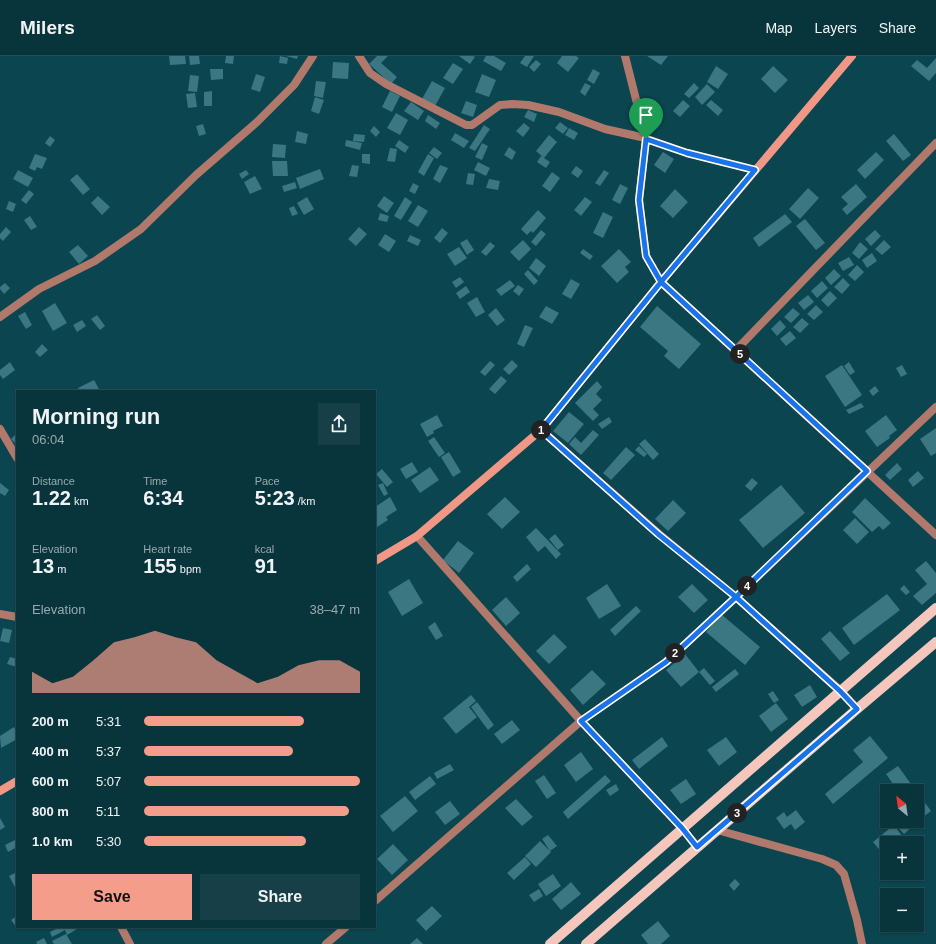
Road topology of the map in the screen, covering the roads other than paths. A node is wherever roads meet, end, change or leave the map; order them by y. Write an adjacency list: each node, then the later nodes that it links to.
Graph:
1 (313, 56): 9 (street)
2 (359, 56): 5 (street)
3 (625, 56): 5 (street)
4 (852, 56): 7 (main road)
5 (646, 139): 7 (street); 8 (street)
6 (936, 143): 10 (street)
7 (755, 170): 8 (main road)
8 (661, 282): 10 (street); 13 (main road)
9 (0, 317)
10 (736, 350): 15 (street)
11 (936, 407): 15 (street)
12 (0, 429): 14 (street)
13 (541, 430): 17 (main road); 19 (street)
14 (16, 456)
15 (867, 471): 16 (street); 19 (street)
16 (936, 535)
17 (417, 536): 18 (main road); 26 (street)
18 (376, 560)
19 (736, 597): 24 (street); 26 (street)
20 (936, 608): 24 (main road)
21 (0, 614): 22 (street)
22 (16, 618)
23 (936, 642): 25 (main road)
24 (840, 691): 25 (street); 29 (main road)
25 (857, 709): 30 (main road)
26 (581, 721): 29 (street); 32 (street)
27 (16, 782): 28 (main road)
28 (0, 791)
29 (682, 828): 31 (street); 37 (main road)
30 (717, 830): 31 (main road); 39 (street)
31 (697, 847): 38 (main road)
32 (376, 901)
33 (122, 928): 35 (street)
34 (345, 928): 36 (street)
35 (130, 944)
36 (326, 944)
37 (550, 944)
38 (586, 944)
39 (862, 944)

